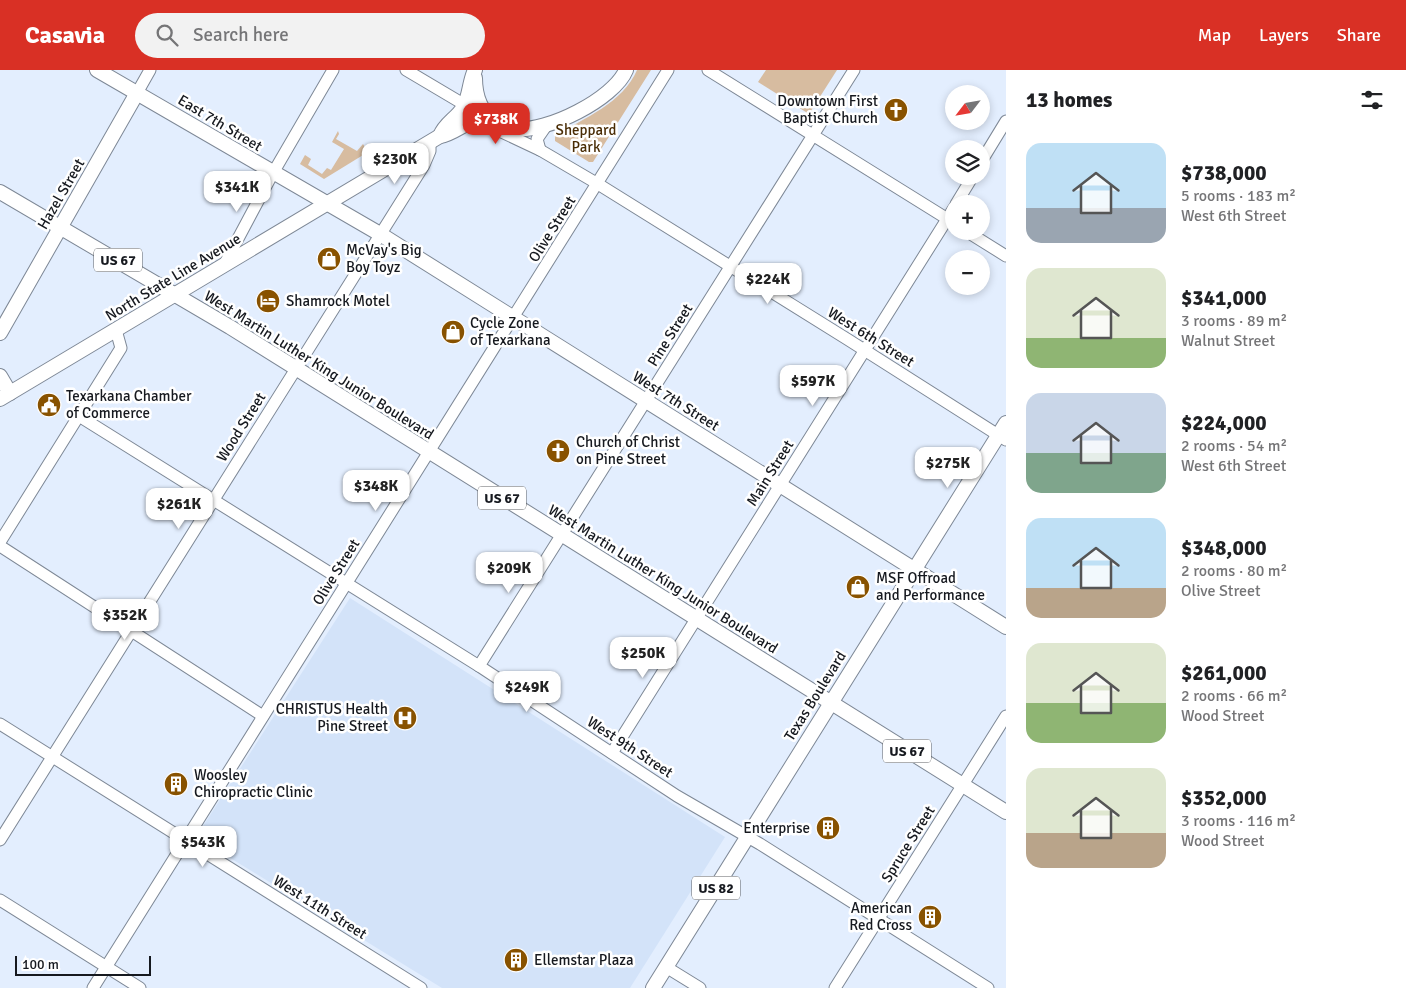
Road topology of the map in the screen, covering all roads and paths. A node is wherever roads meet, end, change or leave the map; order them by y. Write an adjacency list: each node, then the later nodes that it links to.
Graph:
1 (97, 70): 10 (main road, East 7th Street)
2 (150, 70): 10 (street, Hazel Street)
3 (333, 70): 20 (street)
4 (406, 70): 11 (street)
5 (476, 70): 11 (main road, North State Line Avenue); 13 (main road)
6 (626, 70): 15 (main road, North State Line Avenue)
7 (668, 70): 21 (street, Olive Street)
8 (708, 70): 16 (street)
9 (854, 70): 16 (street, Pine Street)
10 (137, 93): 20 (main road, East 7th Street); 25 (main road, Hazel Street)
11 (465, 104): 17 (main road, North State Line Avenue)
12 (1006, 121): 18 (street)
13 (495, 122): 14 (main road, North State Line Avenue); 15 (main road, North State Line Avenue)
14 (469, 123): 17 (main road, North State Line Avenue); 19 (street, West 6th Street)
15 (546, 126): 19 (street)
16 (814, 135): 24 (street); 31 (street, Pine Street)
17 (435, 138): 23 (main road, North State Line Avenue); 27 (street, Wood Street)
18 (990, 147)
19 (540, 150): 21 (street, West 6th Street)
20 (273, 173): 23 (main road, East 7th Street); 30 (street)
21 (598, 184): 31 (street, West 6th Street); 33 (street, Olive Street)
22 (0, 192): 25 (main road, US 67)
23 (327, 203): 27 (main road, West 7th Street); 30 (main road, North State Line Avenue)
24 (945, 218)
25 (61, 227): 32 (main road, US 67); 35 (main road, Hazel Street)
26 (945, 228): 36 (street, Main Street)
27 (380, 234): 33 (main road, West 7th Street); 37 (street, Wood Street)
28 (980, 240): 29 (street)
29 (1006, 256)
30 (224, 265): 32 (main road, North State Line Avenue)
31 (731, 266): 36 (street, West 6th Street); 40 (street, Pine Street)
32 (175, 294): 34 (main road, North State Line Avenue); 37 (main road, West Martin Luther King Junior Boulevard / US 67)
33 (514, 318): 40 (main road, West 7th Street); 44 (street, Olive Street)
34 (116, 330): 39 (main road, North State Line Avenue); 41 (street)
35 (0, 333)
36 (864, 350): 43 (street, West 6th Street); 45 (street, Main Street)
37 (295, 368): 44 (main road, West Martin Luther King Junior Boulevard / US 67); 46 (street, Wood Street)
38 (0, 376): 39 (main road)
39 (5, 396)
40 (647, 402): 45 (main road, West 7th Street); 47 (street, Pine Street)
41 (79, 416): 46 (street, West 9th Street); 48 (street)
42 (1006, 423): 43 (main road, Texas Boulevard)
43 (1002, 438): 50 (main road, Texas Boulevard)
44 (428, 452): 47 (main road, West Martin Luther King Junior Boulevard / US 67); 51 (street, Olive Street)
45 (780, 485): 50 (main road, West 7th Street); 52 (street, Main Street)
46 (214, 500): 51 (street, West 9th Street); 54 (street, Wood Street)
47 (562, 535): 52 (main road, West Martin Luther King Junior Boulevard / US 67); 55 (street, Pine Street)
48 (0, 542)
49 (0, 546): 54 (street)
50 (914, 571): 53 (main road, West 7th Street); 56 (main road, Texas Boulevard / US 82)
51 (347, 584): 55 (street, West 9th Street); 57 (street, Olive Street)
52 (696, 619): 56 (main road, West Martin Luther King Junior Boulevard / US 67); 60 (street, Main Street)
53 (1006, 628)
54 (132, 630): 57 (street); 61 (street, Wood Street)
55 (479, 666): 60 (street, West 9th Street)
56 (829, 703): 62 (main road, West Martin Luther King Junior Boulevard / US 67); 64 (main road, Texas Boulevard / US 82)
57 (263, 716): 66 (street, Olive Street)
58 (1006, 716): 62 (street, Spruce Street)
59 (0, 724): 61 (street, West 11th Street)
60 (612, 753): 64 (street, West 9th Street)
61 (53, 757): 65 (street, Wood Street); 66 (street, West 11th Street)
62 (962, 786): 63 (main road, West Martin Luther King Junior Boulevard / US 67); 68 (street, Spruce Street)
63 (1006, 812)
64 (747, 837): 68 (street, West 9th Street); 70 (main road, Texas Boulevard / US 82)
65 (0, 840)
66 (185, 841): 69 (street, Olive Street); 73 (street, West 11th Street)
67 (0, 900): 69 (street)
68 (878, 918): 76 (street, Spruce Street); 77 (street, West 9th Street)
69 (106, 967): 71 (street, Olive Street); 72 (street)
70 (666, 967): 74 (main road, Texas Boulevard / US 82); 75 (street)
71 (93, 988)
72 (140, 988)
73 (421, 988)
74 (652, 988)
75 (700, 988)
76 (835, 988)
77 (988, 988)

